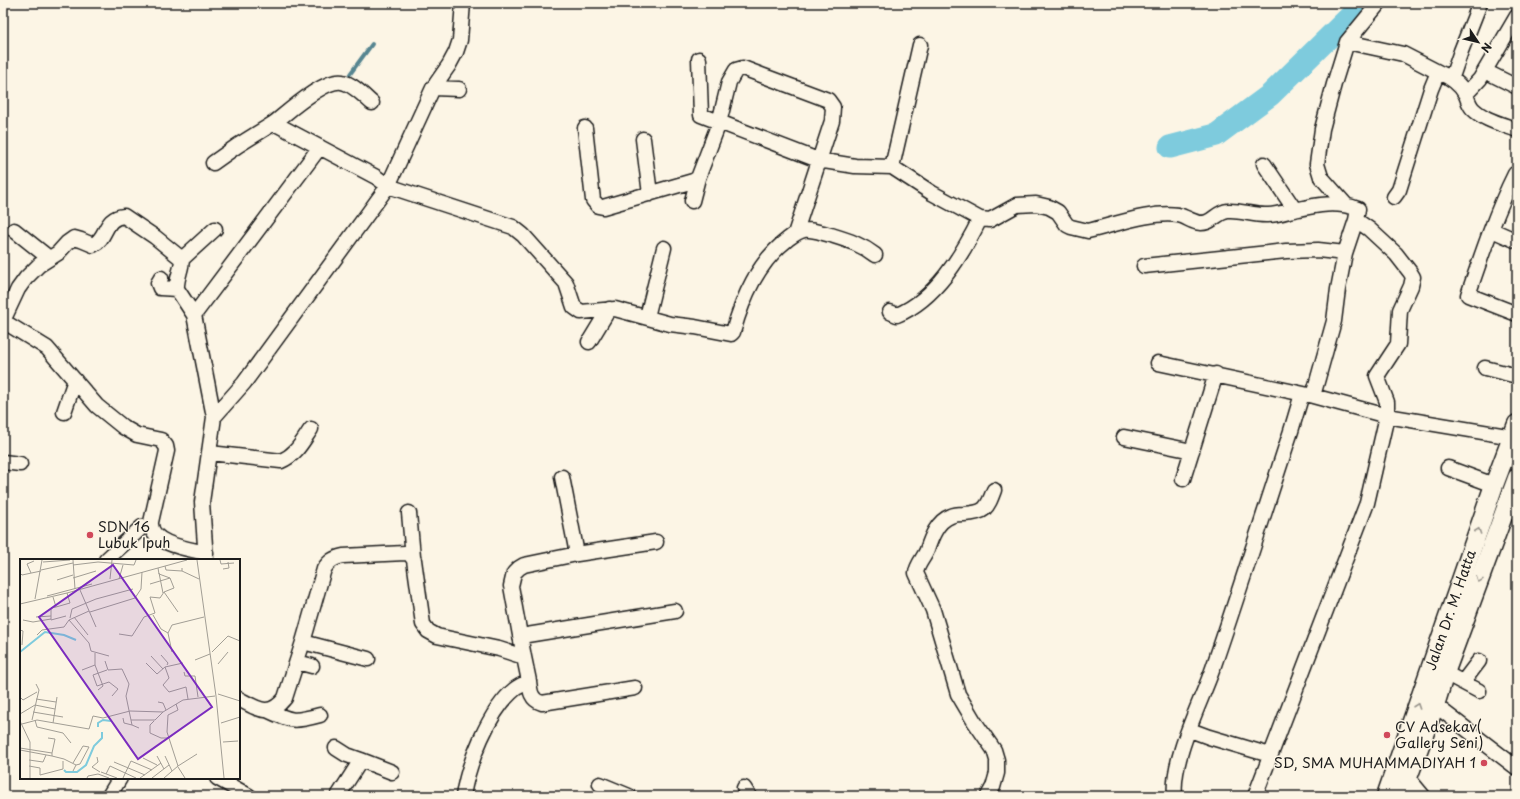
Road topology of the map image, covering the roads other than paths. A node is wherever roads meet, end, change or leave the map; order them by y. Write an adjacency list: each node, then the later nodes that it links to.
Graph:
1 (464, 3): 12 (street)
2 (1379, 3): 5 (street)
3 (1480, 3): 10 (street)
4 (1517, 16): 8 (street)
5 (1347, 42): 9 (street); 32 (street)
6 (920, 45): 25 (street)
7 (699, 59): 17 (street)
8 (1485, 71): 11 (street); 14 (street)
9 (1438, 72): 10 (street); 30 (street)
10 (1452, 77): 14 (street)
11 (1517, 87)
12 (433, 88): 13 (street); 28 (street)
13 (459, 89)
14 (1466, 94): 19 (street)
15 (372, 103): 16 (street)
16 (274, 123): 21 (street); 23 (street)
17 (719, 123): 22 (street); 22 (street); 27 (street)
18 (585, 128): 29 (street)
19 (1517, 130)
20 (643, 139): 29 (street)
21 (320, 147): 28 (street); 52 (street)
22 (818, 160): 25 (street); 39 (street)
23 (213, 163)
24 (1264, 164): 33 (street)
25 (892, 167): 34 (street)
26 (1516, 172): 38 (street)
27 (698, 178): 29 (street); 31 (street)
28 (388, 186): 49 (street); 64 (street)
29 (650, 194)
30 (1394, 197)
31 (692, 201)
32 (1345, 204): 33 (street); 35 (street)
33 (1295, 210): 34 (street)
34 (980, 219): 50 (street)
35 (1356, 220): 42 (street); 63 (street)
36 (215, 229): 45 (street)
37 (14, 230): 44 (street)
38 (1492, 230): 40 (street); 51 (street)
39 (795, 234): 43 (street); 53 (street)
40 (1517, 241)
41 (664, 248): 53 (street)
42 (1345, 253): 46 (street); 61 (street)
43 (875, 255)
44 (49, 258): 45 (street); 54 (street)
45 (182, 260): 48 (street)
46 (1144, 266)
47 (161, 278): 48 (street)
48 (178, 289): 52 (street)
49 (609, 309): 53 (street); 55 (street)
50 (890, 312)
51 (1517, 314)
52 (194, 315): 64 (street)
53 (647, 317)
54 (3, 321): 60 (street)
55 (589, 342)
56 (1158, 363): 58 (street)
57 (1485, 368): 59 (street)
58 (1216, 374): 61 (street); 68 (street)
59 (1517, 376)
60 (75, 380): 62 (street); 79 (street)
61 (1307, 395): 63 (street); 102 (street)
62 (64, 412)
63 (1387, 416): 66 (street); 104 (street)
64 (214, 417): 69 (street)
65 (311, 429): 69 (street)
66 (1515, 431): 76 (main road, Jalan Dr. M. Hatta)
67 (1124, 437): 68 (street)
68 (1192, 451): 75 (street)
69 (210, 453): 82 (street)
70 (3, 462): 71 (street)
71 (20, 464)
72 (1448, 468): 76 (street)
73 (562, 477): 81 (street)
74 (1517, 478): 93 (main road, Jalan Dr. M. Hatta, one-way to 93)
75 (1183, 479)
76 (1494, 486): 108 (main road, Jalan Dr. M. Hatta, one-way to 76)
77 (994, 490): 117 (street)
78 (409, 513): 83 (street)
79 (151, 525): 82 (street); 84 (street)
80 (656, 542): 81 (street)
81 (577, 554): 86 (street)
82 (206, 556)
83 (413, 557): 87 (street); 88 (street)
84 (107, 559)
85 (675, 611): 86 (street)
86 (521, 636): 88 (street)
87 (303, 642): 89 (street); 91 (street)
88 (524, 657): 94 (street)
89 (368, 659)
90 (1479, 661): 95 (street)
91 (297, 662): 92 (street); 100 (street)
92 (312, 666)
93 (1445, 673): 95 (street); 99 (main road, Jalan Dr. M. Hatta)
94 (529, 681): 96 (street); 115 (street)
95 (1463, 682): 97 (street)
96 (635, 688)
97 (1479, 691)
98 (240, 700): 100 (street)
99 (1435, 705): 106 (street); 108 (main road, Jalan Dr. M. Hatta)
100 (267, 710): 101 (street)
101 (320, 714)
102 (1190, 730): 104 (street); 118 (street)
103 (336, 748): 105 (street)
104 (1270, 755): 119 (street)
105 (361, 760): 107 (street); 114 (street)
106 (1516, 765)
107 (392, 772)
108 (1402, 773): 120 (main road, Jalan Dr. M. Hatta); 121 (main road, Jalan Dr. M. Hatta); 122 (street)
109 (119, 779): 112 (street)
110 (219, 779): 113 (street)
111 (600, 784): 116 (street)
112 (109, 796)
113 (250, 796)
114 (338, 796)
115 (463, 796)
116 (629, 796)
117 (988, 796)
118 (1176, 796)
119 (1255, 796)
120 (1386, 796)
121 (1401, 796)
122 (1423, 796)

